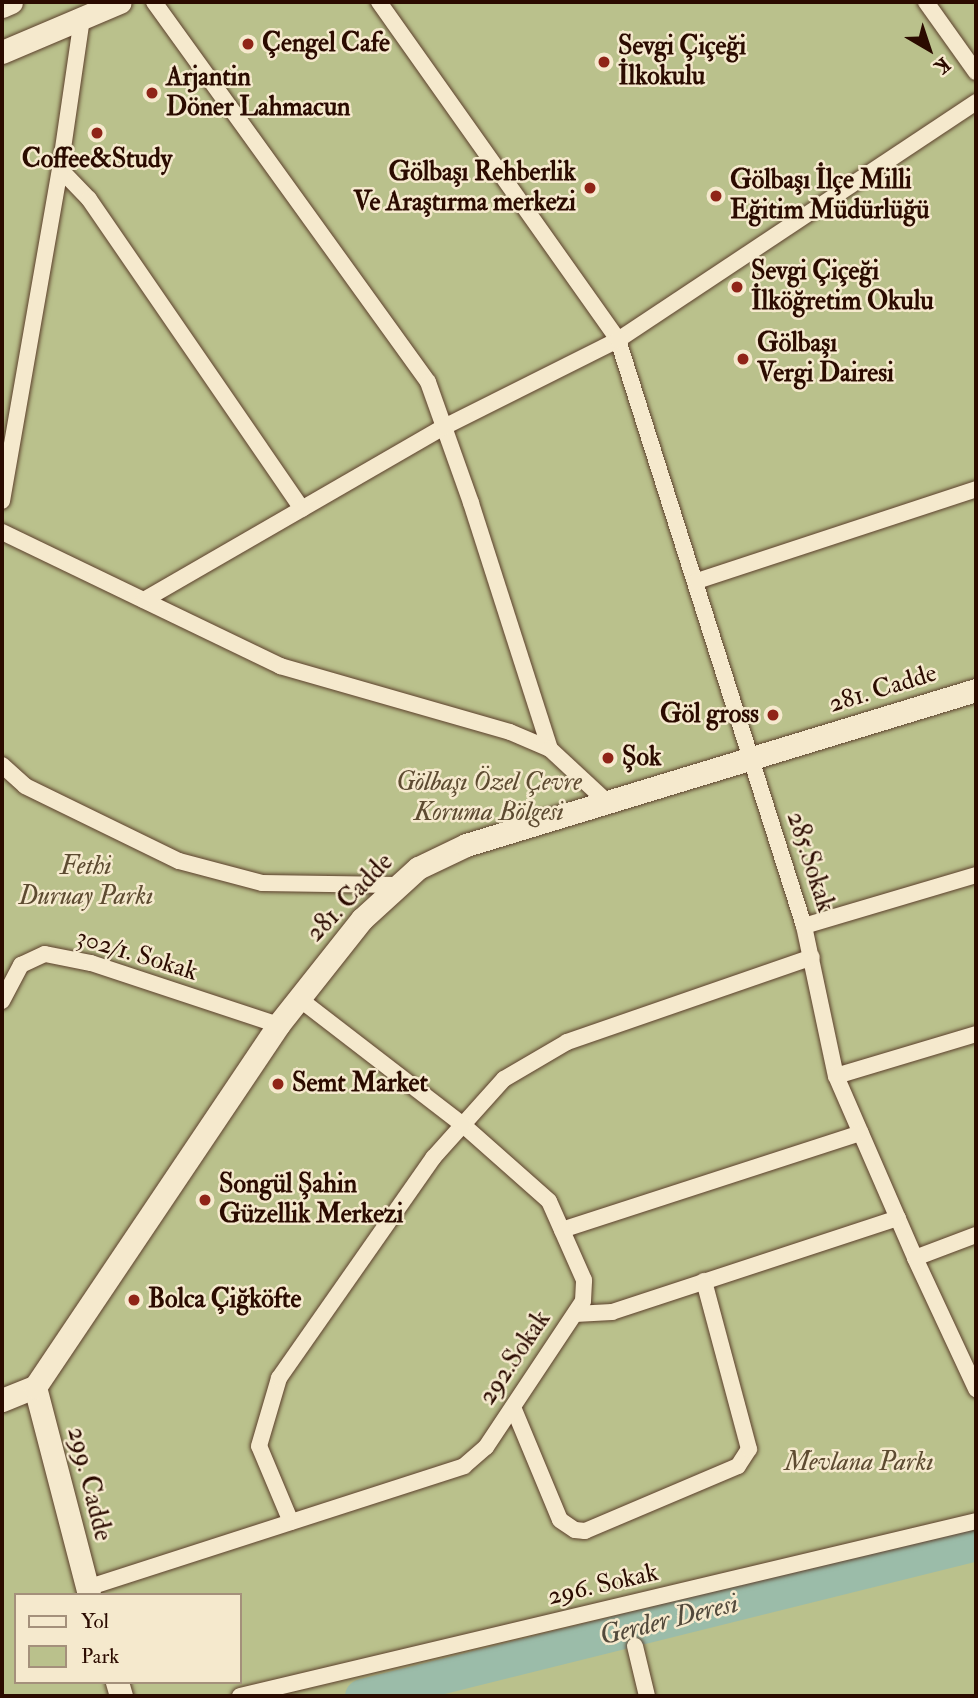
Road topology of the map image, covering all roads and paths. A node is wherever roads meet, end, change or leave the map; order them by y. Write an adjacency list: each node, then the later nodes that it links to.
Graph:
1 (11, 2): 6 (street)
2 (120, 2): 7 (street)
3 (154, 2): 13 (street)
4 (379, 2): 12 (street, 285.Sokak)
5 (926, 2): 9 (street)
6 (2, 6)
7 (82, 18): 8 (street); 11 (street)
8 (2, 52)
9 (976, 72)
10 (976, 102): 12 (street)
11 (60, 169): 15 (street); 16 (street)
12 (618, 340): 13 (street); 18 (street, 285.Sokak)
13 (444, 427): 16 (street); 21 (street)
14 (976, 489): 18 (street)
15 (2, 501)
16 (303, 509): 19 (street)
17 (2, 532): 19 (street)
18 (697, 581): 22 (street, 285.Sokak)
19 (144, 600): 21 (street)
20 (976, 690): 22 (street, 281. Cadde)
21 (550, 749): 24 (street)
22 (752, 760): 24 (street, 281. Cadde); 27 (street, 285.Sokak)
23 (2, 765): 26 (street)
24 (606, 801): 26 (street, 281. Cadde)
25 (976, 875): 27 (street)
26 (396, 885): 29 (street, 281. Cadde)
27 (804, 926): 28 (street, 285.Sokak)
28 (812, 957): 33 (street, 285.Sokak); 34 (street)
29 (298, 998): 31 (street, 281. Cadde); 34 (street, 292.Sokak)
30 (2, 1001): 31 (street, 302/1. Sokak)
31 (278, 1025): 42 (street, 281. Cadde)
32 (976, 1034): 33 (street)
33 (836, 1076): 35 (street, 285.Sokak)
34 (463, 1125): 37 (street, 292.Sokak); 47 (street)
35 (861, 1133): 36 (street, 285.Sokak); 37 (street)
36 (898, 1218): 39 (street, 285.Sokak); 40 (street)
37 (562, 1230): 41 (street, 292.Sokak)
38 (976, 1236): 39 (street)
39 (915, 1258): 43 (street, 285.Sokak)
40 (704, 1281): 41 (street); 45 (street)
41 (575, 1314): 45 (street, 292.Sokak)
42 (35, 1387): 44 (street); 48 (street, 299. Cadde)
43 (976, 1389)
44 (2, 1400)
45 (513, 1407): 47 (street, 292.Sokak)
46 (976, 1521): 50 (street, 296. Sokak)
47 (291, 1522): 48 (street, 292.Sokak)
48 (88, 1591)
49 (635, 1646): 51 (street)
50 (240, 1696)
51 (648, 1696)

